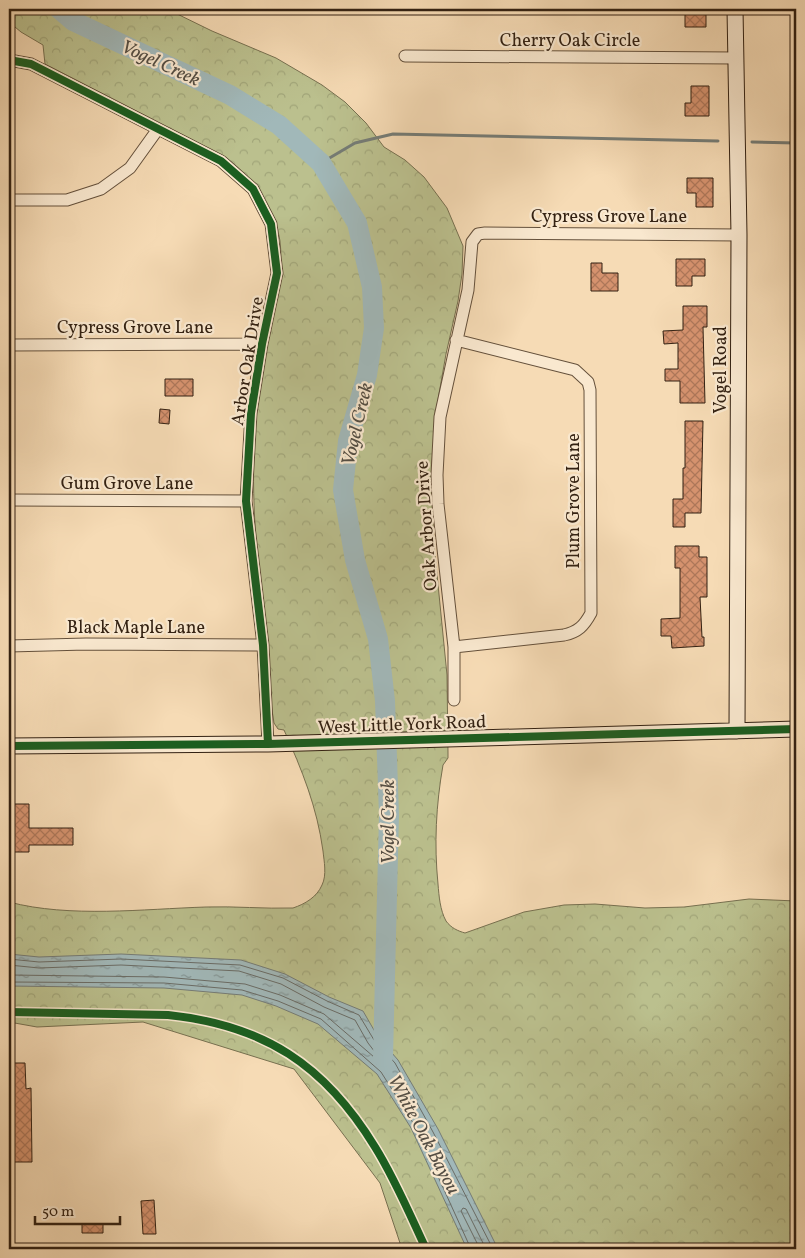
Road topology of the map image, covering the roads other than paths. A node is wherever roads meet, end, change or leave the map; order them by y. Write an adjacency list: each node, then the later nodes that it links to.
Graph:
1 (735, 9): 3 (street, Vogel Road)
2 (405, 56): 3 (street, Cherry Oak Circle)
3 (735, 58): 8 (street, Vogel Road)
4 (9, 60): 5 (street, Arbor Oak Drive)
5 (158, 129): 6 (street); 10 (street, Arbor Oak Drive)
6 (9, 200)
7 (478, 234): 8 (street, Cypress Grove Lane); 9 (street, Oak Arbor Drive)
8 (739, 235): 19 (street, Vogel Road)
9 (456, 340): 16 (street, Oak Arbor Drive); 16 (street, Plum Grove Lane)
10 (262, 344): 11 (street, Cypress Grove Lane); 13 (street, Arbor Oak Drive)
11 (9, 345)
12 (9, 500): 13 (street, Gum Grove Lane)
13 (246, 502): 14 (street, Arbor Oak Drive)
14 (262, 645): 15 (street, Black Maple Lane); 20 (street, Arbor Oak Drive)
15 (9, 646)
16 (454, 647): 17 (street, Oak Arbor Drive)
17 (454, 700)
18 (796, 728): 19 (street, West Little York Road)
19 (737, 731): 20 (street, West Little York Road)
20 (268, 744): 21 (street, West Little York Road)
21 (9, 746)

